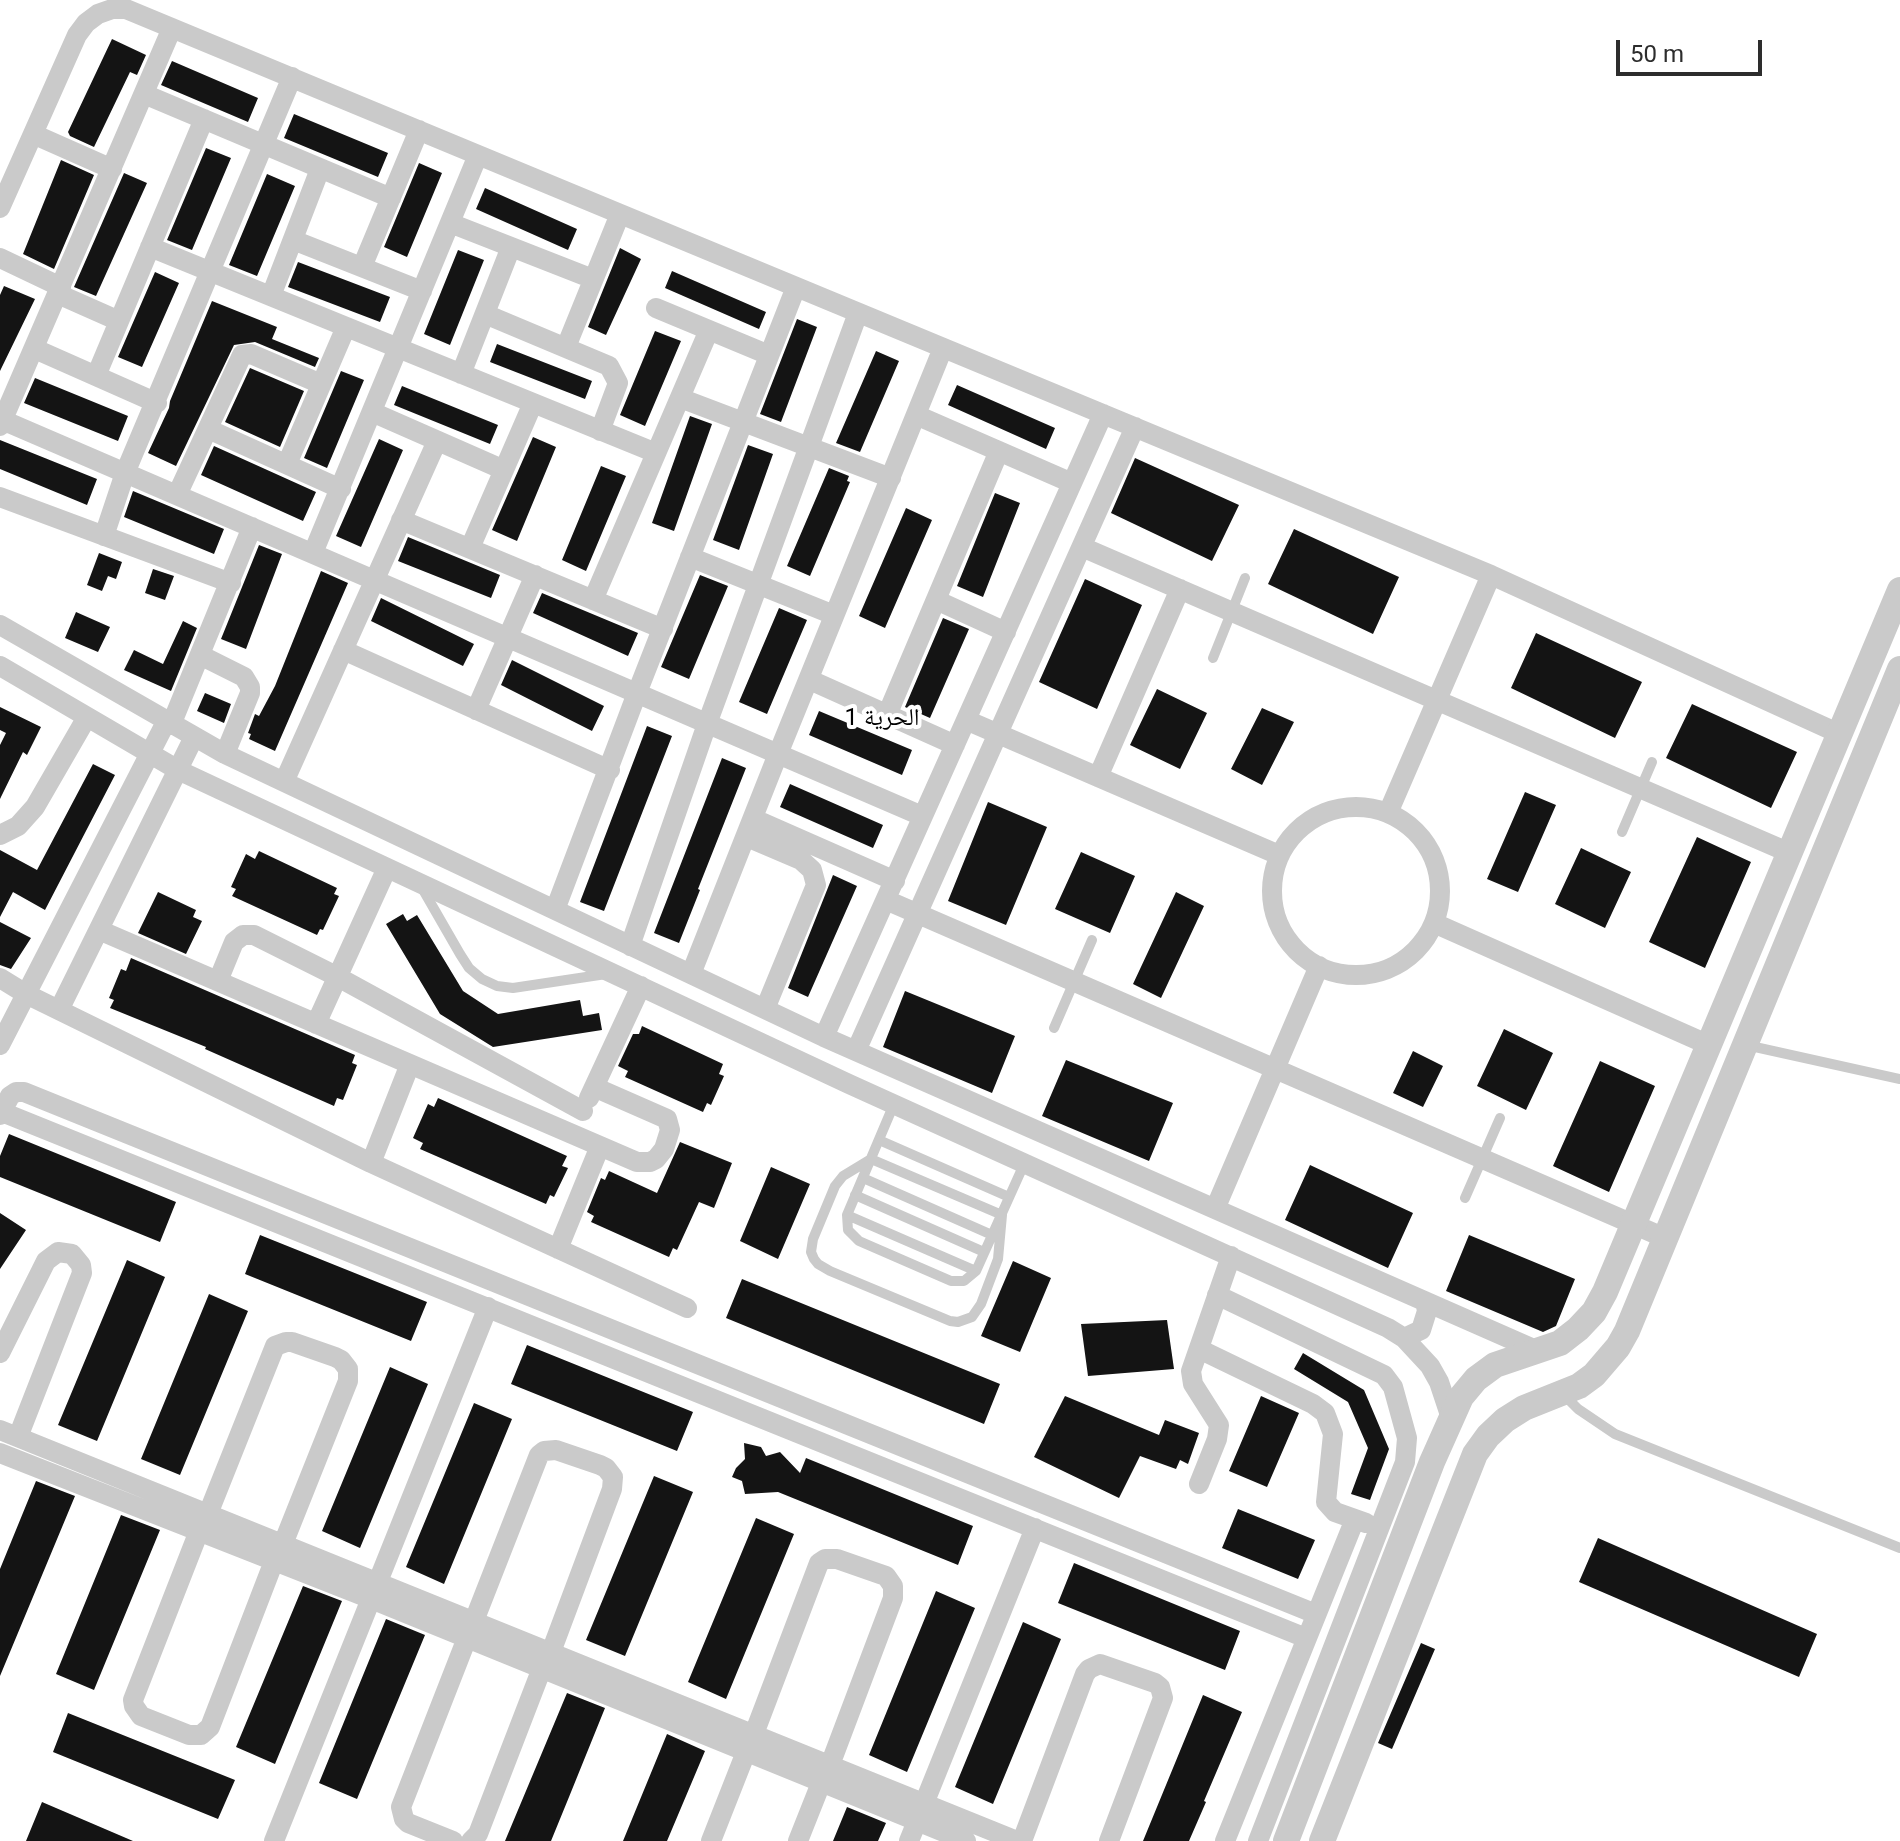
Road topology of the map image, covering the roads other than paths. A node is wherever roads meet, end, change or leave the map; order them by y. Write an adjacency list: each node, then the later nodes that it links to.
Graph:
1 (172, 28): 2 (street); 3 (street); 6 (street)
2 (292, 77): 5 (street); 7 (street)
3 (144, 94): 4 (street); 9 (street)
4 (204, 119): 7 (street); 16 (street)
5 (419, 130): 8 (street); 11 (street)
6 (33, 134): 9 (street); 12 (street)
7 (264, 145): 10 (street); 20 (street)
8 (478, 155): 13 (street); 14 (street)
9 (112, 169): 23 (street)
10 (320, 169): 11 (street); 15 (street)
11 (391, 198): 19 (street)
12 (0, 208)
13 (620, 214): 21 (street); 22 (street)
14 (450, 223): 17 (street); 24 (street)
15 (293, 240): 19 (street); 25 (street)
16 (150, 247): 20 (street); 29 (street)
17 (511, 247): 21 (street); 28 (street)
18 (0, 258): 23 (street)
19 (362, 267): 24 (street)
20 (211, 272): 25 (street); 41 (street)
21 (593, 279): 32 (street)
22 (796, 287): 27 (street); 36 (street)
23 (60, 291): 29 (street); 35 (street)
24 (422, 291): 33 (street)
25 (271, 296): 30 (street)
26 (656, 308): 31 (street)
27 (858, 313): 34 (street); 52 (street)
28 (485, 314): 32 (street); 37 (street)
29 (119, 321): 38 (street)
30 (346, 327): 33 (street); 39 (street)
31 (709, 330): 36 (street); 40 (street)
32 (566, 347): 50 (street)
33 (399, 348): 37 (street); 43 (street)
34 (943, 348): 44 (street); 45 (street)
35 (35, 349): 38 (street); 46 (street)
36 (769, 355): 47 (street)
37 (461, 374): 42 (street)
38 (96, 376): 41 (street)
39 (321, 384): 49 (street); 55 (street)
40 (680, 398): 47 (street); 54 (street)
41 (157, 403): 57 (street)
42 (533, 403): 50 (street); 56 (street)
43 (372, 412): 51 (street); 60 (street)
44 (1103, 414): 48 (street); 59 (street)
45 (916, 415): 53 (street); 58 (street)
46 (1, 422): 57 (street)
47 (743, 422): 52 (street); 69 (street)
48 (1135, 427): 66 (street); 71 (street)
49 (208, 429): 55 (street); 61 (street)
50 (600, 431): 54 (street)
51 (437, 441): 56 (street); 63 (street)
52 (809, 447): 58 (street); 75 (street)
53 (999, 451): 59 (street); 79 (street)
54 (656, 453): 78 (street)
55 (287, 464): 60 (street)
56 (504, 470): 67 (street)
57 (125, 473): 61 (street); 65 (street)
58 (891, 478): 81 (street)
59 (1072, 483): 85 (street)
60 (341, 489): 68 (street)
61 (177, 495): 64 (street)
62 (0, 497): 65 (street)
63 (401, 520): 67 (street); 73 (street)
64 (252, 527): 68 (street); 74 (street)
65 (104, 536): 74 (street)
66 (1082, 547): 76 (street); 101 (street)
67 (470, 548): 70 (street)
68 (313, 553): 73 (street)
69 (690, 557): 75 (street); 83 (street)
70 (535, 575): 78 (street); 86 (street)
71 (1491, 575): 94 (street); 102 (street)
72 (1245, 578): 80 (lane)
73 (373, 580): 86 (street); 87 (street)
74 (231, 583): 88 (street)
75 (758, 585): 81 (street); 100 (street)
76 (1180, 589): 80 (street); 111 (street)
77 (1900, 590): 84 (street)
78 (593, 600): 83 (street)
79 (936, 600): 85 (street); 96 (street)
80 (1231, 611): 89 (lane); 94 (street)
81 (834, 615): 92 (street)
82 (0, 625): 99 (street)
83 (663, 629): 93 (street)
84 (1892, 631): 102 (street)
85 (1006, 632): 98 (street)
86 (506, 637): 93 (street); 95 (street)
87 (343, 650): 95 (street); 112 (street)
88 (200, 655): 99 (street); 106 (street)
89 (1213, 658)
90 (0, 666): 97 (street)
91 (1900, 669): 149 (street)
92 (810, 680): 96 (street); 107 (street)
93 (637, 693): 100 (street); 110 (street)
94 (1437, 700): 113 (street); 115 (street)
95 (476, 710): 110 (street)
96 (887, 715): 104 (street)
97 (87, 717): 105 (street); 120 (street)
98 (966, 720): 101 (street); 104 (street)
99 (169, 723): 103 (street); 105 (street)
100 (707, 724): 107 (street); 132 (street)
101 (998, 734): 111 (street); 128 (street)
102 (1840, 734): 122 (street)
103 (194, 737): 106 (street); 109 (street)
104 (955, 745): 116 (street)
105 (149, 754): 109 (street); 114 (street)
106 (225, 754): 112 (street)
107 (778, 754): 116 (street); 118 (street)
108 (1652, 762): 113 (lane)
109 (178, 770): 117 (street); 124 (street)
110 (610, 770): 127 (street)
111 (1098, 777): 123 (street)
112 (284, 782): 127 (street)
113 (1641, 789): 119 (lane); 122 (street)
114 (123, 805): 117 (street); 141 (street)
115 (1388, 813): 123 (street); 129 (street)
116 (922, 816): 126 (street)
117 (154, 821): 130 (street)
118 (750, 828): 121 (street); 135 (street)
119 (1622, 832)
120 (0, 835)
121 (805, 851): 126 (street); 142 (street)
122 (1790, 853): 148 (street)
123 (1279, 855): 133 (street)
124 (387, 868): 125 (street); 136 (street)
125 (419, 883): 134 (street); 134 (lane)
126 (890, 890): 128 (street); 146 (street)
127 (555, 910): 132 (street)
128 (917, 913): 139 (street); 150 (street)
129 (1434, 923): 133 (street); 148 (street)
130 (99, 930): 138 (street); 143 (street)
131 (1092, 940): 139 (lane)
132 (630, 946): 135 (street)
133 (1319, 966): 152 (street)
134 (612, 973): 140 (street)
135 (691, 974): 142 (street)
136 (336, 976): 138 (street); 144 (street); 156 (street)
137 (0, 978): 141 (street)
138 (218, 981): 144 (street)
139 (1074, 981): 145 (lane); 152 (street)
140 (641, 986): 154 (street); 155 (street)
141 (26, 994): 143 (street); 147 (street)
142 (765, 1009): 146 (street)
143 (59, 1010): 165 (street)
144 (316, 1024): 151 (street)
145 (1054, 1028)
146 (824, 1037): 150 (street)
147 (0, 1045)
148 (1709, 1045): 173 (street)
149 (1743, 1045): 153 (lane); 175 (street)
150 (856, 1051): 170 (street)
151 (410, 1064): 159 (street); 165 (street)
152 (1275, 1068): 162 (street); 170 (street)
153 (1900, 1079)
154 (594, 1087): 156 (street); 161 (street)
155 (894, 1104): 160 (lane); 164 (street)
156 (583, 1111): 159 (street)
157 (1, 1113): 182 (street); 200 (street)
158 (1500, 1118): 162 (lane)
159 (573, 1134): 161 (street)
160 (879, 1140): 163 (lane); 168 (lane)
161 (600, 1146): 176 (street)
162 (1483, 1158): 169 (lane); 173 (street)
163 (871, 1159): 166 (lane); 172 (lane); 172 (lane)
164 (1025, 1161): 168 (lane); 178 (street)
165 (371, 1163): 176 (street)
166 (863, 1178): 167 (lane); 174 (lane)
167 (855, 1195): 171 (lane); 177 (lane)
168 (1009, 1197): 172 (lane)
169 (1465, 1198)
170 (1215, 1209): 181 (street)
171 (847, 1215): 179 (lane); 179 (lane)
172 (1002, 1215): 174 (lane)
173 (1633, 1224): 175 (street); 186 (street)
174 (992, 1235): 177 (lane)
175 (1665, 1238): 188 (street)
176 (558, 1249): 183 (street)
177 (984, 1252): 179 (lane)
178 (1231, 1256): 180 (street); 184 (street)
179 (976, 1271)
180 (1217, 1295): 185 (street); 196 (street)
181 (1425, 1301): 184 (street); 186 (street)
182 (488, 1307): 195 (street); 199 (street)
183 (687, 1308)
184 (1404, 1338): 189 (street)
185 (1199, 1349): 192 (street); 193 (street)
186 (1538, 1351): 189 (street)
187 (0, 1353): 190 (street)
188 (1562, 1394): 197 (lane); 219 (street)
189 (1451, 1418): 208 (street)
190 (9, 1433): 194 (street)
191 (2, 1458): 194 (street)
192 (1199, 1484)
193 (1355, 1519): 196 (street); 200 (street)
194 (203, 1522): 198 (street); 198 (street); 198 (street)
195 (1035, 1528): 202 (street); 206 (street)
196 (1380, 1528): 207 (street)
197 (1900, 1548)
198 (279, 1552): 199 (street)
199 (374, 1591): 201 (street); 209 (street)
200 (1316, 1614): 202 (street)
201 (470, 1630): 203 (street); 203 (street); 210 (street)
202 (1306, 1638): 218 (street)
203 (546, 1660): 204 (street); 211 (street)
204 (750, 1743): 205 (street); 205 (street); 212 (street)
205 (825, 1774): 206 (street); 213 (street)
206 (920, 1812): 214 (street); 215 (street); 216 (street)
207 (1261, 1833): 208 (street)
208 (1293, 1839)
209 (274, 1841)
210 (453, 1841)
211 (471, 1841)
212 (711, 1841)
213 (798, 1841)
214 (909, 1841)
215 (966, 1841)
216 (1020, 1841): 217 (street)
217 (1109, 1841)
218 (1225, 1841)
219 (1322, 1841)

